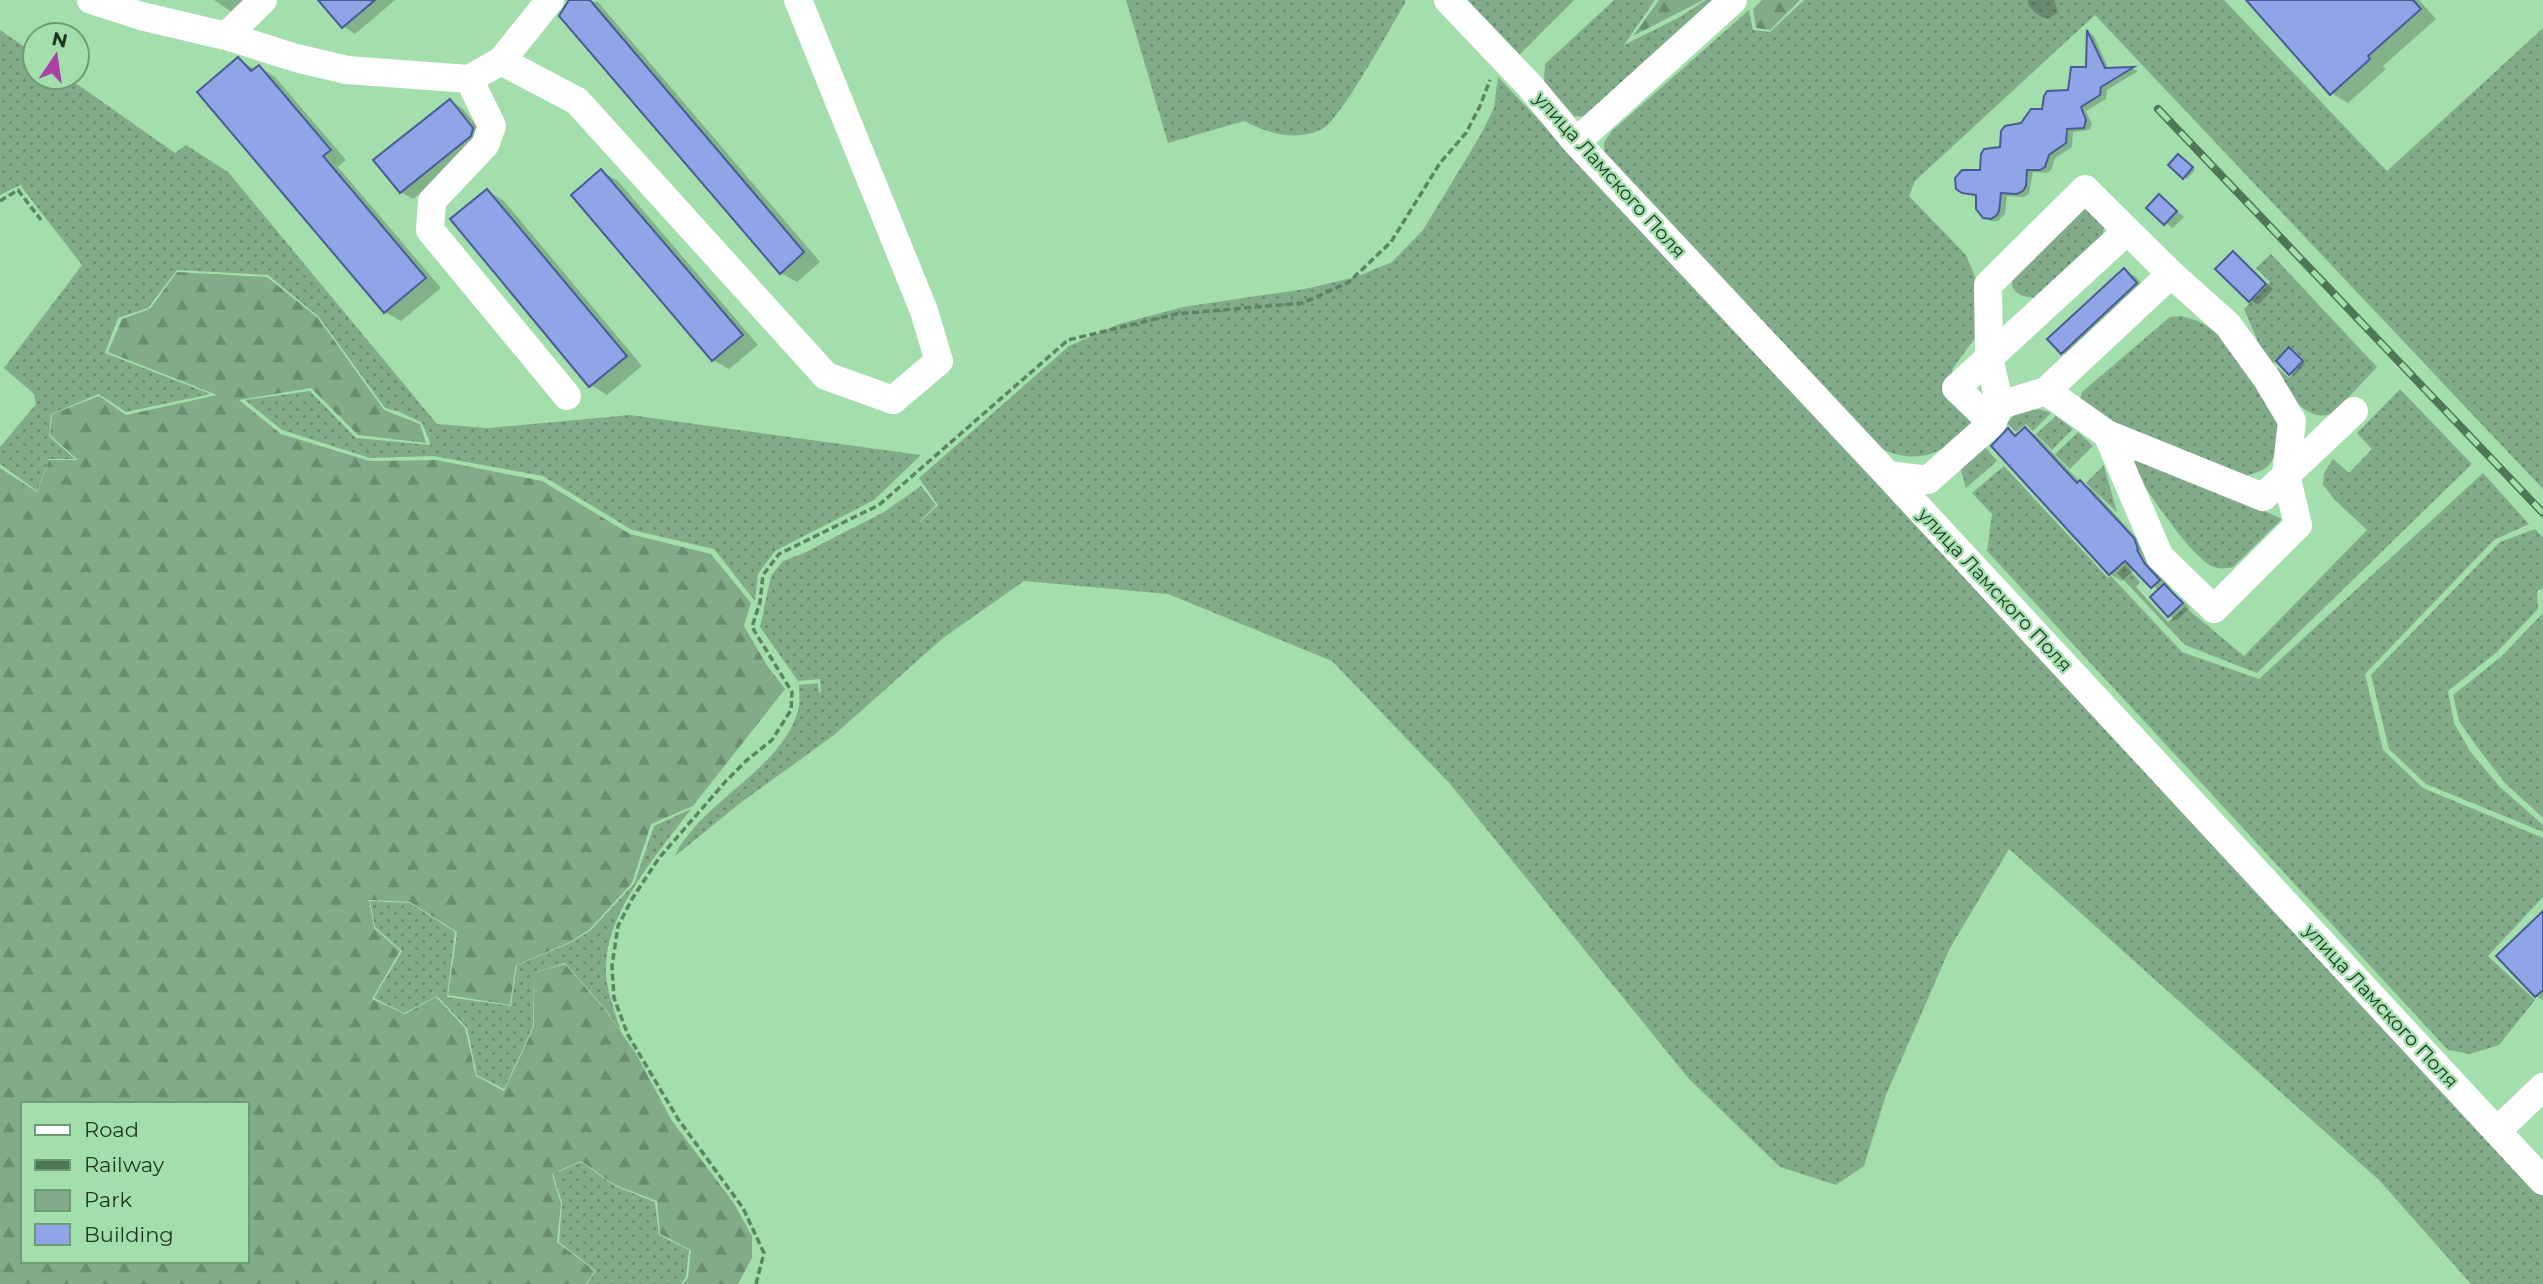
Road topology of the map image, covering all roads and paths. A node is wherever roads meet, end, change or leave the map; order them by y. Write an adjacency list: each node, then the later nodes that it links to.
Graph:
1 (91, 0): 7 (street)
2 (263, 0): 7 (street)
3 (550, 0): 9 (street)
4 (798, 0): 9 (street)
5 (1448, 0): 8 (street, улица Ламского Поля)
6 (1733, 0): 11 (street)
7 (226, 36): 10 (street)
8 (1500, 55): 11 (street, улица Ламского Поля); 27 (path)
9 (501, 61): 10 (street)
10 (469, 79): 18 (street)
11 (1576, 142): 22 (street, улица Ламского Поля)
12 (0, 201): 13 (path)
13 (41, 220)
14 (2127, 231): 15 (street); 16 (street); 16 (street)
15 (2171, 274): 17 (street); 23 (street)
16 (1989, 358): 20 (street); 20 (street)
17 (2046, 391): 20 (street); 21 (street)
18 (567, 396)
19 (2354, 411): 23 (street)
20 (1996, 414): 22 (street)
21 (2107, 434): 23 (street); 23 (street)
22 (1888, 475): 25 (street, улица Ламского Поля)
23 (2286, 475)
24 (2543, 1087): 25 (street)
25 (2497, 1131): 26 (street, улица Ламского Поля)
26 (2543, 1181)
27 (756, 1284)

